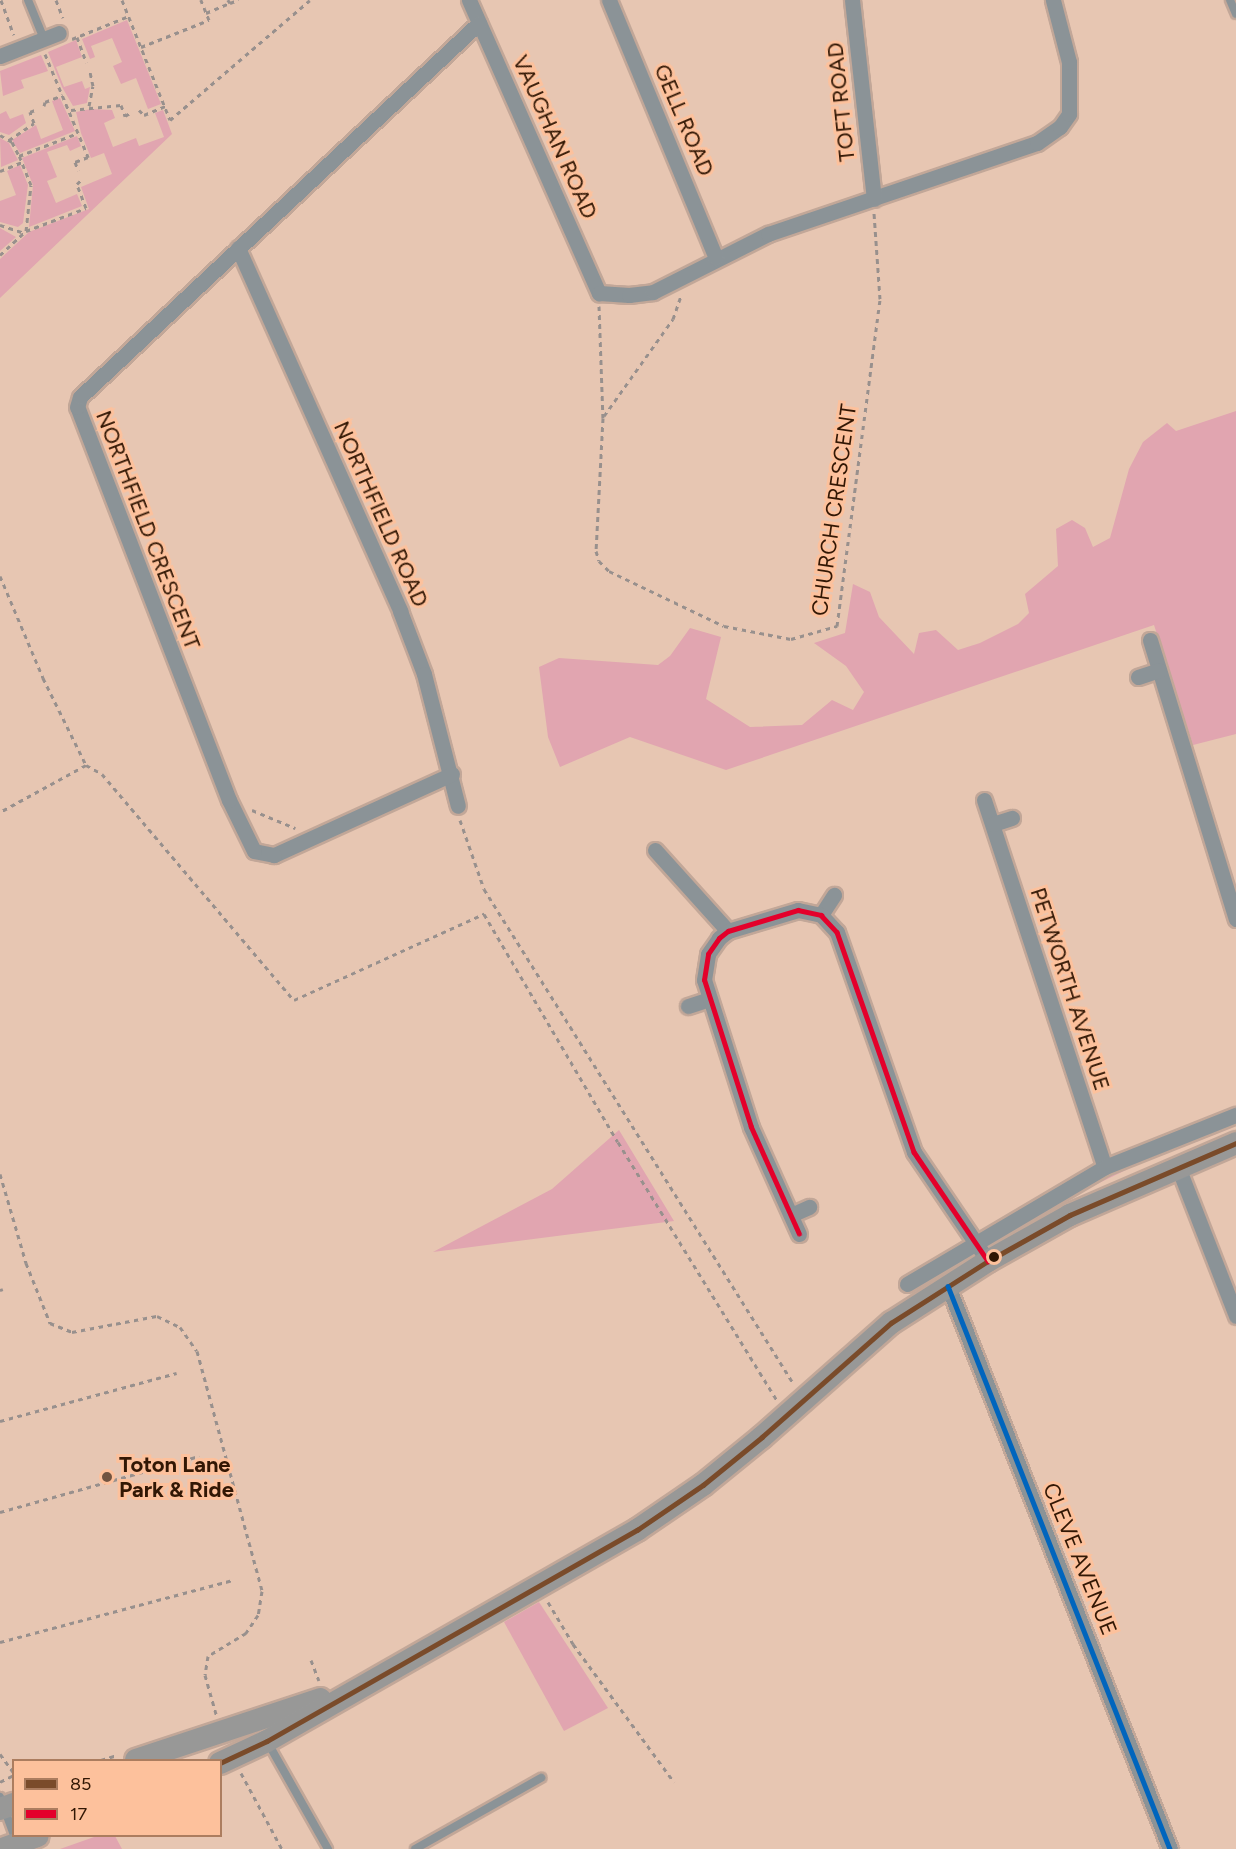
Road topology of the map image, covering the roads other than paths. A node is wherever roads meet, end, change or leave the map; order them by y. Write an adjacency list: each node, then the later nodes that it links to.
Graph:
1 (28, 0): 9 (lane)
2 (470, 0): 8 (street, VAUGHAN ROAD)
3 (609, 0): 13 (street, GELL ROAD)
4 (852, 0): 11 (street, TOFT ROAD)
5 (1053, 0): 11 (street)
6 (1230, 0): 7 (lane)
7 (1236, 14)
8 (479, 23): 12 (street, NORTHFIELD CRESCENT); 13 (street, VAUGHAN ROAD)
9 (52, 42): 10 (street)
10 (0, 56)
11 (874, 199): 13 (street)
12 (238, 248): 17 (street, NORTHFIELD ROAD); 17 (street, NORTHFIELD CRESCENT)
13 (716, 258)
14 (1150, 640): 15 (street)
15 (1160, 670): 16 (street); 25 (street)
16 (1138, 677)
17 (452, 774): 19 (street, NORTHFIELD ROAD)
18 (984, 800): 21 (street, PETWORTH AVENUE)
19 (458, 806)
20 (1012, 818): 21 (street)
21 (993, 825): 31 (street, PETWORTH AVENUE)
22 (655, 850): 26 (street)
23 (834, 895): 24 (street)
24 (821, 915): 26 (street); 36 (street)
25 (1236, 920)
26 (728, 931): 27 (street)
27 (709, 999): 28 (street); 34 (street)
28 (688, 1006)
29 (1236, 1114): 31 (street)
30 (1236, 1143): 32 (main road)
31 (1105, 1167): 36 (street)
32 (1178, 1167): 37 (main road); 40 (street)
33 (809, 1207): 34 (street)
34 (791, 1215): 35 (street)
35 (800, 1234)
36 (975, 1240): 37 (street); 38 (street)
37 (988, 1261): 39 (main road)
38 (907, 1284)
39 (948, 1286): 41 (main road); 48 (street, CLEVE AVENUE)
40 (1236, 1316)
41 (374, 1677): 42 (main road); 43 (main road)
42 (267, 1741): 44 (main road); 46 (lane)
43 (142, 1759)
44 (225, 1761)
45 (541, 1778): 47 (lane)
46 (328, 1849)
47 (415, 1849)
48 (1170, 1849)

